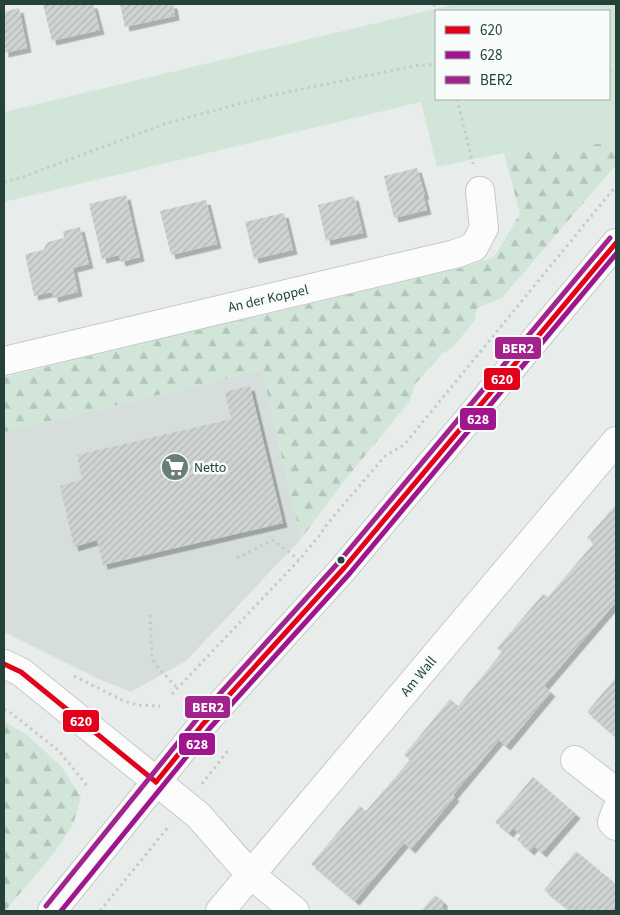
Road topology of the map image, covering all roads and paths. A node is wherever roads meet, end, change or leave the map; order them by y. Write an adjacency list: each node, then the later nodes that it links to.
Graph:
1 (435, 64): 3 (path)
2 (457, 100): 5 (path)
3 (4, 182)
4 (616, 186): 10 (path)
5 (480, 191): 7 (street, An der Koppel)
6 (616, 243): 20 (street)
7 (4, 361)
8 (616, 440): 26 (street, Am Wall)
9 (237, 558): 10 (path)
10 (299, 560): 14 (path)
11 (150, 615): 14 (path)
12 (4, 664): 20 (street)
13 (71, 674): 16 (path)
14 (177, 688): 15 (path)
15 (172, 694)
16 (160, 706)
17 (4, 709): 21 (path)
18 (230, 749): 23 (path)
19 (575, 760): 22 (street)
20 (156, 782): 23 (street); 27 (street)
21 (89, 788)
22 (616, 792)
23 (186, 805): 26 (street); 28 (path)
24 (616, 811): 25 (street)
25 (616, 826)
26 (250, 874): 29 (street, Am Wall); 30 (street)
27 (52, 911)
28 (100, 911)
29 (220, 911)
30 (295, 911)

